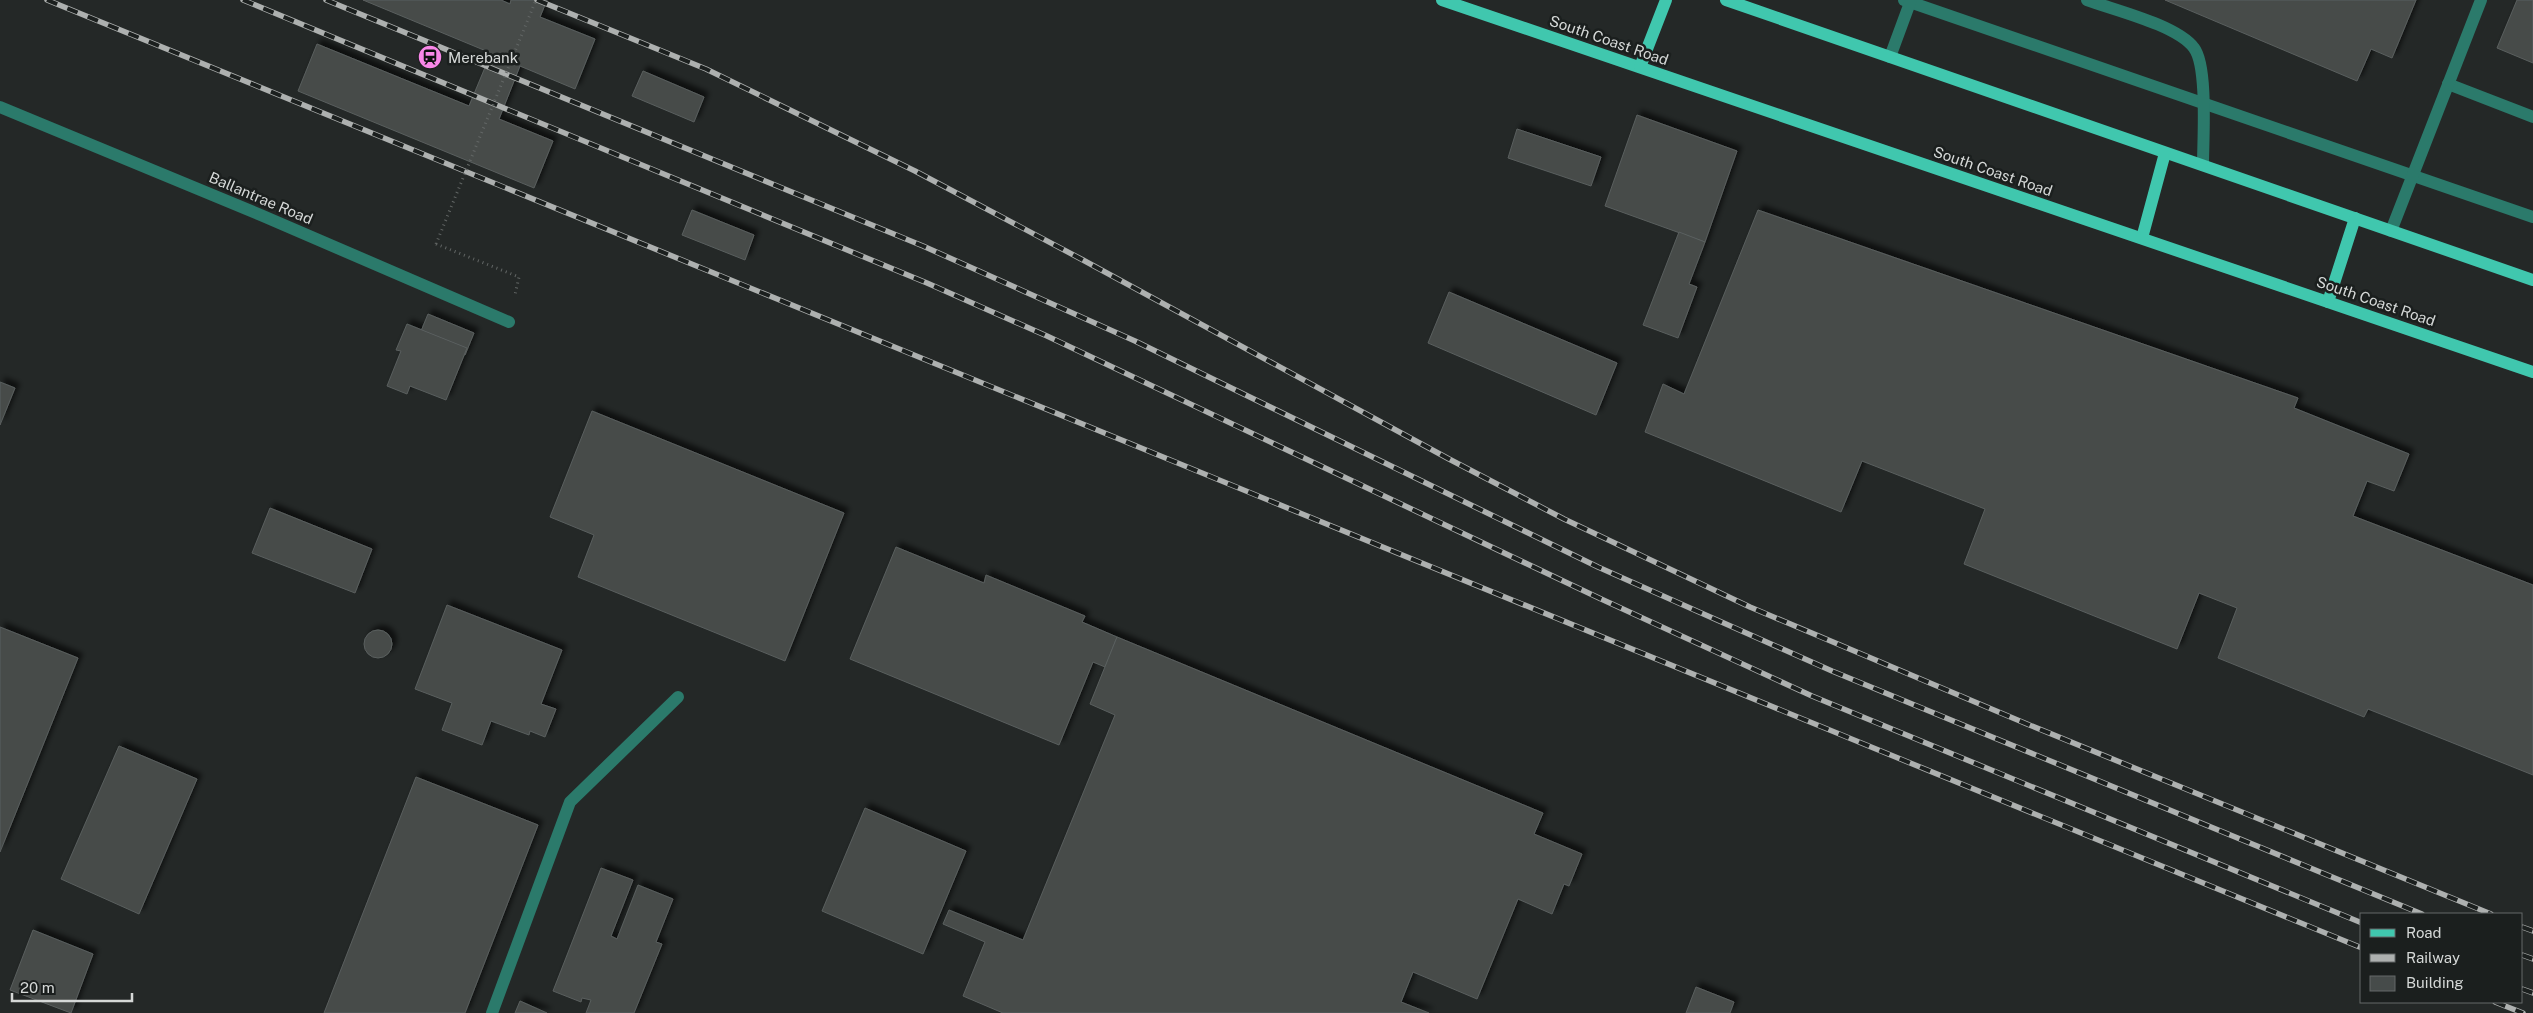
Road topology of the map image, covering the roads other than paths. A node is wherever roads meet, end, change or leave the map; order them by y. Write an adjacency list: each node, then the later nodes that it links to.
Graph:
1 (1442, 0): 8 (main road, South Coast Road)
2 (1666, 0): 8 (main road)
3 (1726, 0): 7 (main road)
4 (2087, 0): 10 (lane)
5 (2481, 0): 9 (lane)
6 (1908, 1): 7 (lane); 10 (lane)
7 (1890, 57): 13 (main road)
8 (1640, 67): 19 (main road, South Coast Road)
9 (2448, 84): 12 (lane); 15 (lane)
10 (2203, 102): 14 (lane); 15 (lane)
11 (0, 107): 22 (lane, Ballantrae Road)
12 (2533, 117)
13 (2165, 153): 14 (main road); 19 (main road)
14 (2202, 165): 17 (main road)
15 (2413, 174): 16 (lane); 18 (lane)
16 (2533, 217)
17 (2355, 218): 18 (main road); 21 (main road)
18 (2390, 231): 20 (main road)
19 (2142, 238): 21 (main road, South Coast Road)
20 (2533, 280)
21 (2328, 302): 23 (main road, South Coast Road)
22 (509, 322)
23 (2533, 372)
24 (678, 697): 25 (lane)
25 (492, 1013)

